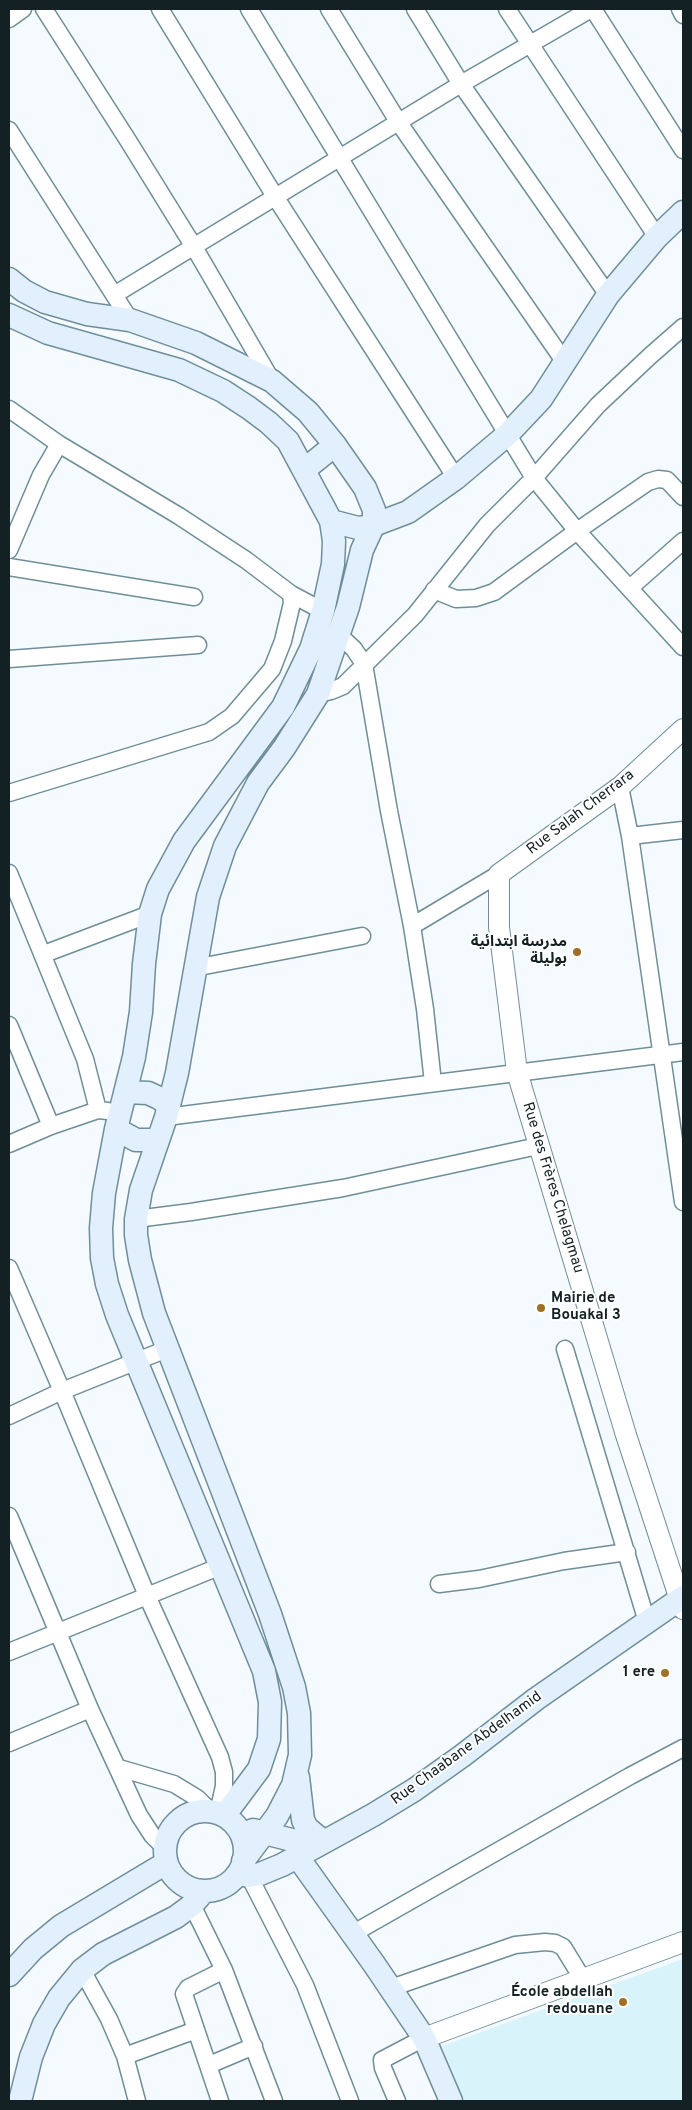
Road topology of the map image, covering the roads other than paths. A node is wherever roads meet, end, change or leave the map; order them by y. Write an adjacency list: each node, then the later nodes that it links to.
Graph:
1 (23, 9): 11 (street)
2 (44, 9): 21 (street)
3 (160, 9): 18 (street)
4 (249, 9): 17 (street)
5 (329, 9): 14 (street)
6 (415, 9): 13 (street)
7 (507, 9): 12 (street)
8 (592, 9): 12 (street); 16 (street)
9 (680, 9): 10 (street)
10 (683, 15)
11 (9, 19)
12 (528, 44): 13 (street); 20 (street)
13 (461, 84): 14 (street); 24 (street)
14 (399, 123): 17 (street); 28 (street)
15 (9, 130): 23 (street)
16 (683, 150)
17 (340, 158): 18 (street); 31 (street)
18 (276, 198): 21 (street); 35 (street)
19 (682, 218): 20 (main road)
20 (657, 237): 24 (main road)
21 (194, 247): 23 (street); 29 (street)
22 (9, 279): 26 (main road)
23 (114, 295): 26 (street)
24 (608, 295): 28 (main road)
25 (9, 315): 34 (main road)
26 (130, 320): 29 (main road)
27 (683, 328): 36 (street)
28 (564, 361): 31 (main road)
29 (272, 381): 33 (main road)
30 (9, 409): 32 (street)
31 (508, 434): 35 (main road); 36 (street)
32 (59, 444): 42 (street); 46 (street)
33 (335, 446): 34 (main road); 39 (main road)
34 (304, 470): 38 (main road)
35 (456, 478): 39 (main road)
36 (534, 478): 40 (street); 45 (street)
37 (683, 497): 40 (street)
38 (331, 521): 39 (main road); 48 (main road)
39 (374, 524): 49 (main road)
40 (577, 530): 44 (street); 45 (street)
41 (683, 541): 44 (street)
42 (9, 550)
43 (9, 567): 47 (street)
44 (631, 587): 51 (street)
45 (434, 590): 53 (street)
46 (291, 594): 48 (street); 57 (street)
47 (194, 597)
48 (323, 611): 62 (main road)
49 (339, 635): 53 (street); 54 (main road)
50 (198, 644): 52 (street)
51 (683, 646)
52 (9, 659)
53 (364, 664): 54 (street); 63 (street)
54 (318, 694): 66 (main road)
55 (683, 728): 56 (street, Rue Salah Cherrara)
56 (620, 788): 59 (street); 61 (street, Rue Salah Cherrara)
57 (9, 793)
58 (683, 830): 59 (street)
59 (630, 836): 69 (street)
60 (9, 873): 65 (street)
61 (499, 874): 63 (street); 70 (street, Rue des Frères Chelagmau)
62 (150, 914): 65 (street); 72 (main road)
63 (412, 926): 71 (street)
64 (362, 936): 66 (street)
65 (44, 954): 72 (street)
66 (194, 968): 73 (main road)
67 (9, 1025): 74 (street)
68 (683, 1052): 69 (street)
69 (662, 1055): 70 (street); 78 (street)
70 (517, 1072): 71 (street); 77 (street, Rue des Frères Chelagmau)
71 (433, 1083): 73 (street)
72 (115, 1111): 73 (main road); 74 (street); 75 (main road); 83 (main road)
73 (167, 1111): 75 (main road)
74 (52, 1126): 76 (street)
75 (157, 1140): 79 (main road)
76 (9, 1144)
77 (538, 1146): 79 (street); 91 (street, Rue des Frères Chelagmau)
78 (683, 1202)
79 (136, 1218): 81 (main road)
80 (9, 1268): 84 (street)
81 (167, 1349): 83 (street); 99 (main road)
82 (565, 1350): 87 (street)
83 (136, 1360): 84 (street); 88 (main road)
84 (62, 1390): 85 (street); 90 (street)
85 (9, 1416)
86 (9, 1516): 93 (street)
87 (627, 1552): 89 (street); 92 (street)
88 (221, 1566): 90 (street); 100 (main road)
89 (440, 1584)
90 (148, 1598): 93 (street); 100 (street)
91 (682, 1602): 92 (main road, Rue Chaabane Abdelhamid)
92 (647, 1622): 102 (main road, Rue Chaabane Abdelhamid)
93 (58, 1633): 94 (street); 95 (street)
94 (9, 1652)
95 (90, 1709): 96 (street); 98 (street)
96 (9, 1743)
97 (683, 1748): 106 (street)
98 (119, 1768): 100 (street); 103 (street)
99 (297, 1770): 101 (main road); 102 (main road)
100 (222, 1816): 101 (main road); 103 (main road); 104 (main road)
101 (266, 1833): 102 (main road); 104 (main road)
102 (312, 1848): 104 (main road, Rue Chaabane Abdelhamid); 106 (main road)
103 (165, 1856): 105 (main road); 110 (main road)
104 (243, 1870): 105 (main road); 122 (street)
105 (198, 1898): 108 (main road); 109 (street)
106 (352, 1934): 112 (main road)
107 (683, 1942): 111 (street)
108 (82, 1970): 116 (street); 118 (main road)
109 (224, 1970): 113 (street); 115 (street)
110 (9, 1975)
111 (582, 1978): 112 (street); 114 (street)
112 (390, 1988): 114 (main road)
113 (196, 2030): 116 (street); 117 (street)
114 (424, 2038): 123 (street); 124 (main road)
115 (254, 2046): 117 (street); 121 (street)
116 (124, 2056): 119 (street)
117 (209, 2065): 120 (street)
118 (20, 2101)
119 (137, 2101)
120 (220, 2101)
121 (274, 2101)
122 (350, 2101)
123 (397, 2101)
124 (451, 2101)

